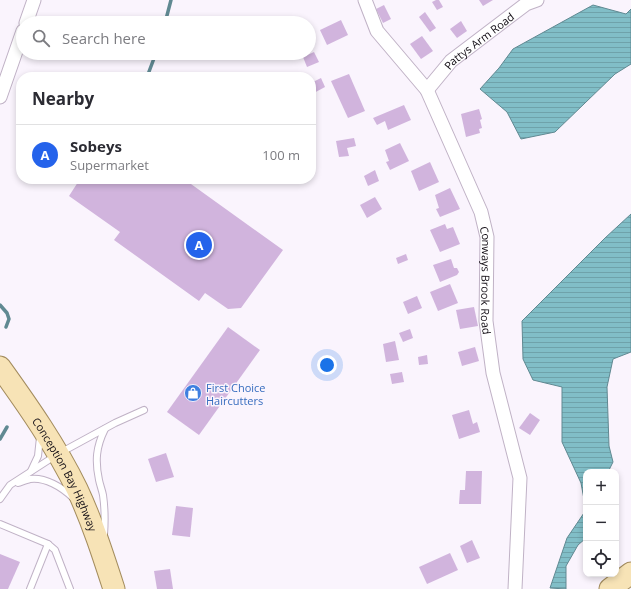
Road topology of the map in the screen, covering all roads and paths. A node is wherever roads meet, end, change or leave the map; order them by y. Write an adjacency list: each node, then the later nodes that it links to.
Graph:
1 (34, 0): 4 (street)
2 (365, 0): 6 (street, Conways Brook Road)
3 (537, 0): 6 (street, Pattys Arm Road)
4 (28, 16)
5 (16, 51): 7 (street)
6 (427, 90): 24 (street, Conways Brook Road)
7 (0, 97)
8 (0, 367): 10 (main road, Conception Bay Highway)
9 (144, 410): 11 (lane)
10 (36, 418): 12 (main road, Conception Bay Highway); 13 (lane)
11 (105, 429): 12 (lane); 19 (lane)
12 (58, 454): 13 (lane); 16 (main road, Conception Bay Highway)
13 (31, 471): 14 (lane)
14 (10, 485): 15 (lane); 16 (lane)
15 (0, 499)
16 (87, 512): 19 (main road, Conception Bay Highway)
17 (0, 524): 18 (lane)
18 (48, 544): 21 (lane); 22 (lane)
19 (103, 555): 23 (main road, Conception Bay Highway)
20 (631, 573): 25 (main road)
21 (30, 589)
22 (70, 589)
23 (114, 589)
24 (515, 589)
25 (610, 589)

